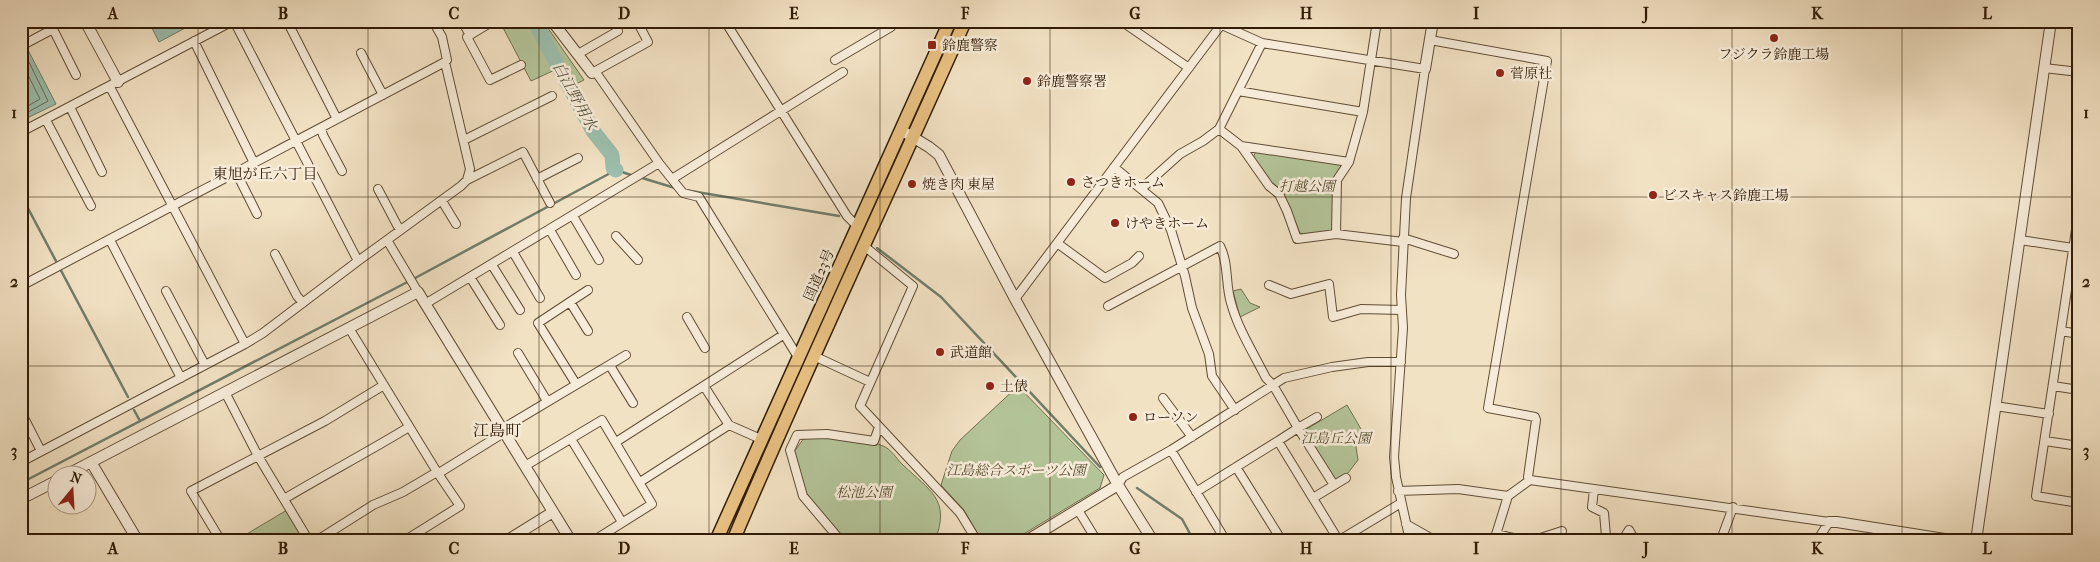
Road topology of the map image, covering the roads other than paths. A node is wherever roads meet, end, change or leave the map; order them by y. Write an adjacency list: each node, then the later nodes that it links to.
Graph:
1 (49, 21): 20 (street)
2 (85, 21): 40 (street)
3 (234, 21): 23 (street); 56 (street)
4 (287, 21): 48 (street)
5 (433, 21): 30 (street)
6 (462, 21): 21 (street)
7 (493, 21): 21 (street)
8 (552, 21): 27 (street)
9 (612, 21): 27 (street)
10 (637, 21): 35 (street)
11 (722, 21): 46 (street)
12 (950, 21): 52 (highway, 国道23号)
13 (965, 21): 54 (highway, 国道23号)
14 (1121, 21): 32 (street)
15 (1377, 21): 29 (street)
16 (1433, 21): 22 (street)
17 (2051, 21): 33 (street)
18 (1219, 23): 24 (street); 32 (street)
19 (892, 26): 28 (street)
20 (53, 29): 25 (street); 38 (street)
21 (466, 37): 31 (street)
22 (1430, 40): 34 (street); 170 (street)
23 (194, 41): 40 (street); 60 (street)
24 (1262, 43): 29 (street); 41 (street)
25 (21, 46)
26 (361, 53): 42 (street)
27 (578, 54): 35 (street)
28 (835, 60)
29 (1372, 60): 34 (street); 47 (street)
30 (445, 62): 42 (street); 55 (street)
31 (521, 65)
32 (1189, 68): 62 (street)
33 (2044, 68): 37 (street); 87 (street)
34 (1425, 69): 86 (street)
35 (593, 72): 61 (street)
36 (843, 72): 46 (street)
37 (2079, 72)
38 (76, 75)
39 (2079, 79): 44 (street)
40 (114, 84): 45 (street); 74 (street)
41 (1238, 91): 47 (street); 51 (street)
42 (383, 95): 48 (street)
43 (552, 96): 55 (street)
44 (2079, 100)
45 (70, 107): 49 (street); 64 (street)
46 (782, 112): 68 (street); 79 (street)
47 (1363, 112): 59 (street)
48 (337, 119): 50 (street)
49 (46, 120): 53 (street); 73 (street)
50 (321, 128): 56 (street); 63 (street)
51 (1219, 128): 57 (street); 70 (street)
52 (900, 130): 54 (street); 79 (highway, 国道23号)
53 (21, 132)
54 (914, 137): 89 (highway, 国道23号); 108 (street)
55 (464, 140): 67 (street)
56 (296, 142): 60 (street); 97 (street)
57 (1241, 146): 59 (street); 82 (street)
58 (578, 158): 66 (street)
59 (1349, 162): 82 (street)
60 (254, 163): 65 (street)
61 (660, 163): 68 (street); 77 (street)
62 (1114, 168): 70 (street); 88 (street)
63 (342, 171)
64 (102, 172)
65 (236, 172): 74 (street); 76 (street)
66 (537, 179): 67 (street); 72 (street)
67 (468, 180): 71 (street)
68 (674, 182): 121 (street)
69 (378, 189): 80 (street)
70 (1141, 189): 99 (street)
71 (442, 201): 78 (street); 80 (street)
72 (550, 203)
73 (91, 206)
74 (172, 207): 84 (street); 122 (street)
75 (2079, 210): 90 (street)
76 (258, 214)
77 (573, 216): 81 (street); 95 (street)
78 (456, 224)
79 (857, 226): 127 (highway, 国道23号)
80 (401, 230): 85 (street)
81 (550, 230): 91 (street); 100 (street)
82 (1336, 234): 86 (street)
83 (616, 236): 96 (street)
84 (110, 240): 103 (street); 131 (street)
85 (387, 240): 97 (street); 104 (street)
86 (1403, 240): 93 (street); 114 (street)
87 (2020, 240): 90 (street); 143 (street)
88 (1057, 243): 94 (street); 108 (street)
89 (863, 245): 126 (highway, 国道23号); 132 (street)
90 (2073, 248): 119 (street)
91 (513, 252): 98 (street); 107 (street)
92 (275, 254): 110 (street)
93 (1454, 254)
94 (1138, 256)
95 (599, 260)
96 (638, 260)
97 (358, 261): 110 (street)
98 (492, 265): 101 (street); 113 (street)
99 (1181, 267): 112 (street); 135 (street); 144 (street)
100 (576, 275)
101 (470, 277): 111 (street); 116 (street)
102 (1269, 285): 114 (street)
103 (21, 286)
104 (417, 290): 111 (street); 117 (street)
105 (588, 290): 109 (street)
106 (166, 291): 130 (street)
107 (540, 298)
108 (1015, 299): 173 (street)
109 (570, 302): 118 (street); 133 (street)
110 (303, 303): 122 (street)
111 (424, 304): 152 (street)
112 (1108, 306)
113 (520, 310)
114 (1402, 310): 128 (street)
115 (686, 317): 123 (street)
116 (500, 325)
117 (349, 328): 134 (street); 139 (street)
118 (588, 331)
119 (2061, 331): 120 (street); 137 (street)
120 (2079, 334)
121 (783, 335): 127 (street); 136 (street)
122 (245, 344): 130 (street)
123 (706, 348)
124 (518, 353): 141 (street)
125 (626, 355): 129 (street)
126 (814, 356): 132 (street); 205 (highway, 国道23号)
127 (798, 357): 155 (highway, 国道23号)
128 (1401, 362): 135 (street); 176 (street)
129 (611, 364): 133 (street); 142 (street)
130 (205, 365): 131 (street)
131 (181, 378): 161 (street)
132 (870, 382): 150 (street)
133 (576, 384): 141 (street)
134 (384, 385): 149 (street); 162 (street)
135 (1273, 385): 144 (street); 151 (street)
136 (704, 386): 148 (street); 158 (street)
137 (2053, 386): 138 (street); 146 (street)
138 (2079, 390)
139 (225, 392): 162 (street); 164 (street)
140 (1163, 398): 153 (street)
141 (547, 401): 152 (street)
142 (633, 403)
143 (1995, 406): 146 (street); 222 (street)
144 (1235, 410): 153 (street)
145 (21, 412): 161 (street)
146 (2049, 414): 157 (street)
147 (1317, 417): 151 (street)
148 (729, 425): 155 (street); 171 (street)
149 (409, 427): 168 (street); 181 (street)
150 (880, 427): 206 (street); 207 (street)
151 (1298, 428): 156 (street); 174 (street)
152 (503, 430): 166 (street); 168 (street)
153 (1192, 437): 160 (street)
154 (571, 439): 158 (street); 166 (street); 187 (street)
155 (763, 440): 204 (highway, 国道23号)
156 (1278, 441): 167 (street); 179 (street)
157 (2044, 441): 159 (street); 183 (street)
158 (616, 442): 171 (street)
159 (2079, 446)
160 (1171, 450): 173 (street); 177 (street)
161 (41, 451): 163 (street)
162 (258, 456): 181 (street); 198 (street)
163 (21, 462)
164 (91, 462): 165 (street); 197 (street)
165 (87, 464)
166 (525, 466): 186 (street)
167 (1236, 467): 177 (street); 212 (street)
168 (438, 472): 195 (street); 200 (street)
169 (1346, 478): 174 (street)
170 (1530, 480): 175 (street); 178 (street)
171 (640, 482): 187 (street)
172 (48, 485): 180 (street)
173 (1118, 485): 185 (street); 210 (street)
174 (1334, 485): 179 (street)
175 (1594, 490): 184 (street); 217 (street)
176 (1398, 491): 178 (street); 182 (street)
177 (1196, 492): 211 (street)
178 (1508, 496): 194 (street)
179 (1313, 498): 213 (street)
180 (21, 499)
181 (284, 499): 199 (street)
182 (1401, 502): 189 (street); 213 (street)
183 (2079, 503)
184 (1733, 508): 188 (street); 193 (street)
185 (1078, 510): 192 (street); 209 (street)
186 (553, 512): 201 (street); 202 (street)
187 (622, 522): 203 (street)
188 (1829, 522): 220 (street); 221 (street)
189 (1406, 524): 214 (street); 215 (street)
190 (1562, 531): 216 (street)
191 (21, 535): 196 (street)
192 (1043, 536): 208 (street)
193 (1722, 537)
194 (1495, 538): 216 (street)
195 (410, 539)
196 (24, 541)
197 (138, 541)
198 (221, 541)
199 (309, 541)
200 (316, 541)
201 (506, 541)
202 (571, 541)
203 (593, 541)
204 (716, 541)
205 (733, 541)
206 (841, 541)
207 (976, 541)
208 (1026, 541)
209 (1097, 541)
210 (1153, 541)
211 (1226, 541)
212 (1282, 541)
213 (1338, 541)
214 (1410, 541)
215 (1436, 541)
216 (1529, 541)
217 (1615, 541)
218 (1622, 541): 219 (street)
219 (1636, 541)
220 (1818, 541)
221 (1957, 541)
222 (1976, 541)

